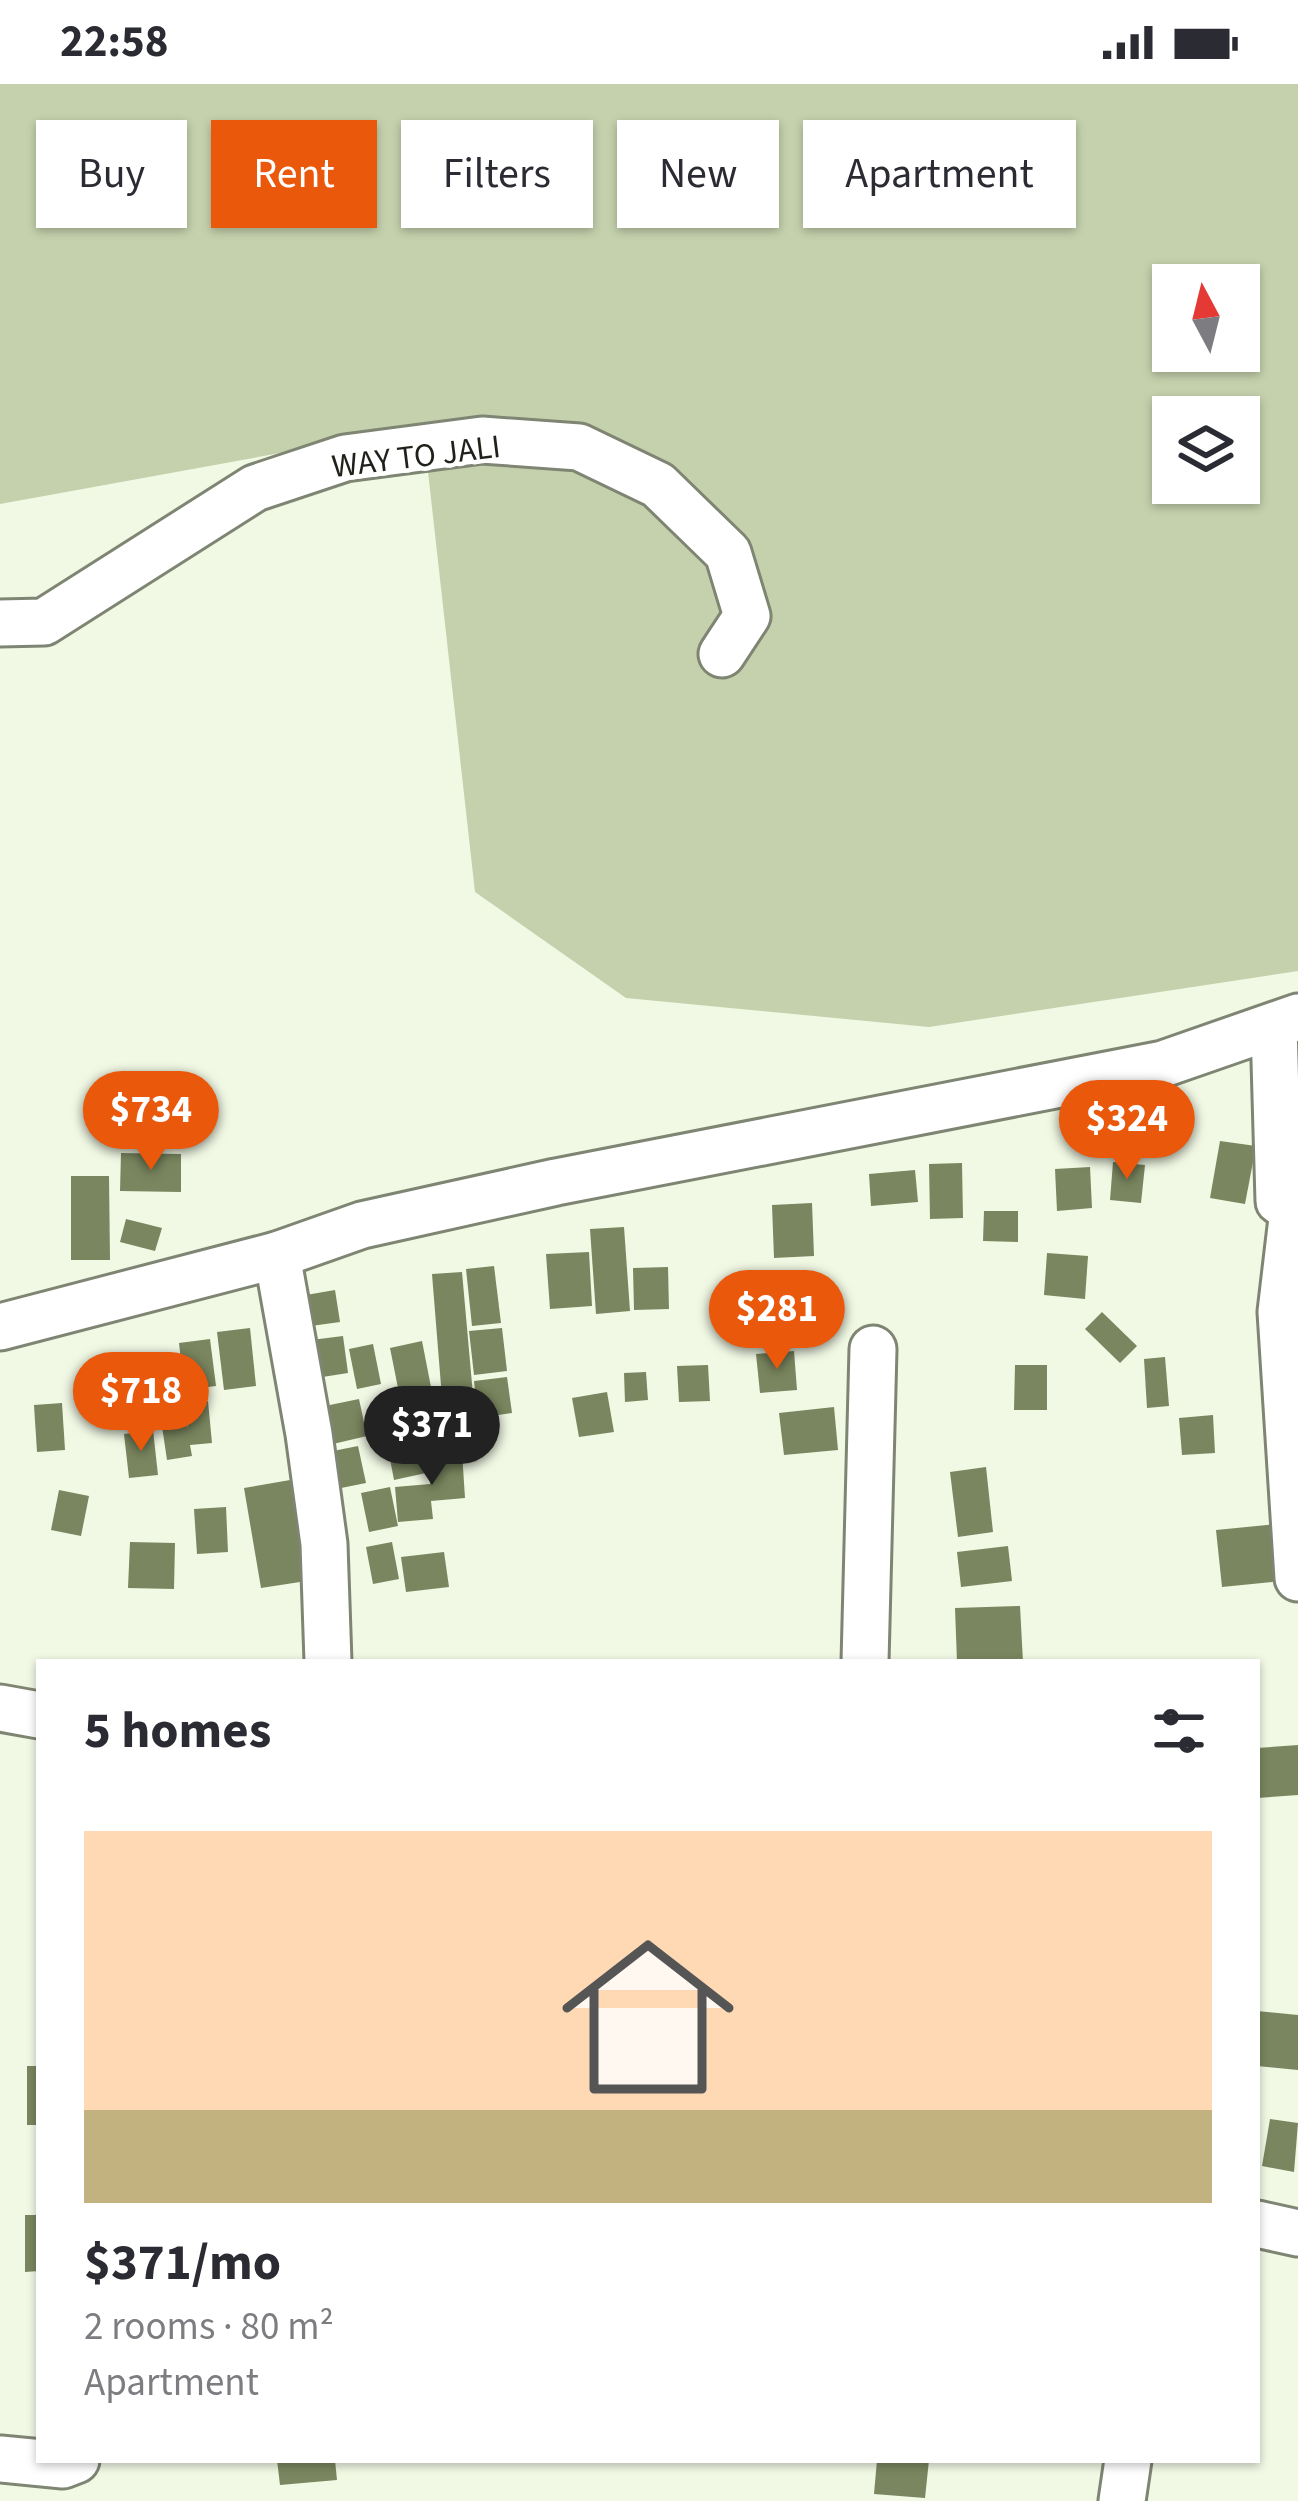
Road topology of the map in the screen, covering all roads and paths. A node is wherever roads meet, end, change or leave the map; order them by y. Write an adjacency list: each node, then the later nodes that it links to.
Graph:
1 (0, 623): 2 (street, WAY TO JALI)
2 (722, 654)
3 (1286, 1022): 4 (street); 5 (street)
4 (1295, 1212): 8 (street)
5 (277, 1255): 6 (street); 9 (street)
6 (0, 1327)
7 (873, 1349): 10 (street)
8 (1298, 1577)
9 (328, 1659)
10 (865, 1659)
11 (0, 1708): 12 (street)
12 (36, 1714)
13 (1260, 2225): 14 (street)
14 (1298, 2233)
15 (69, 2463): 18 (street)
16 (79, 2463): 19 (street)
17 (1128, 2463): 20 (street)
18 (3, 2474)
19 (82, 2501)
20 (1122, 2501)

